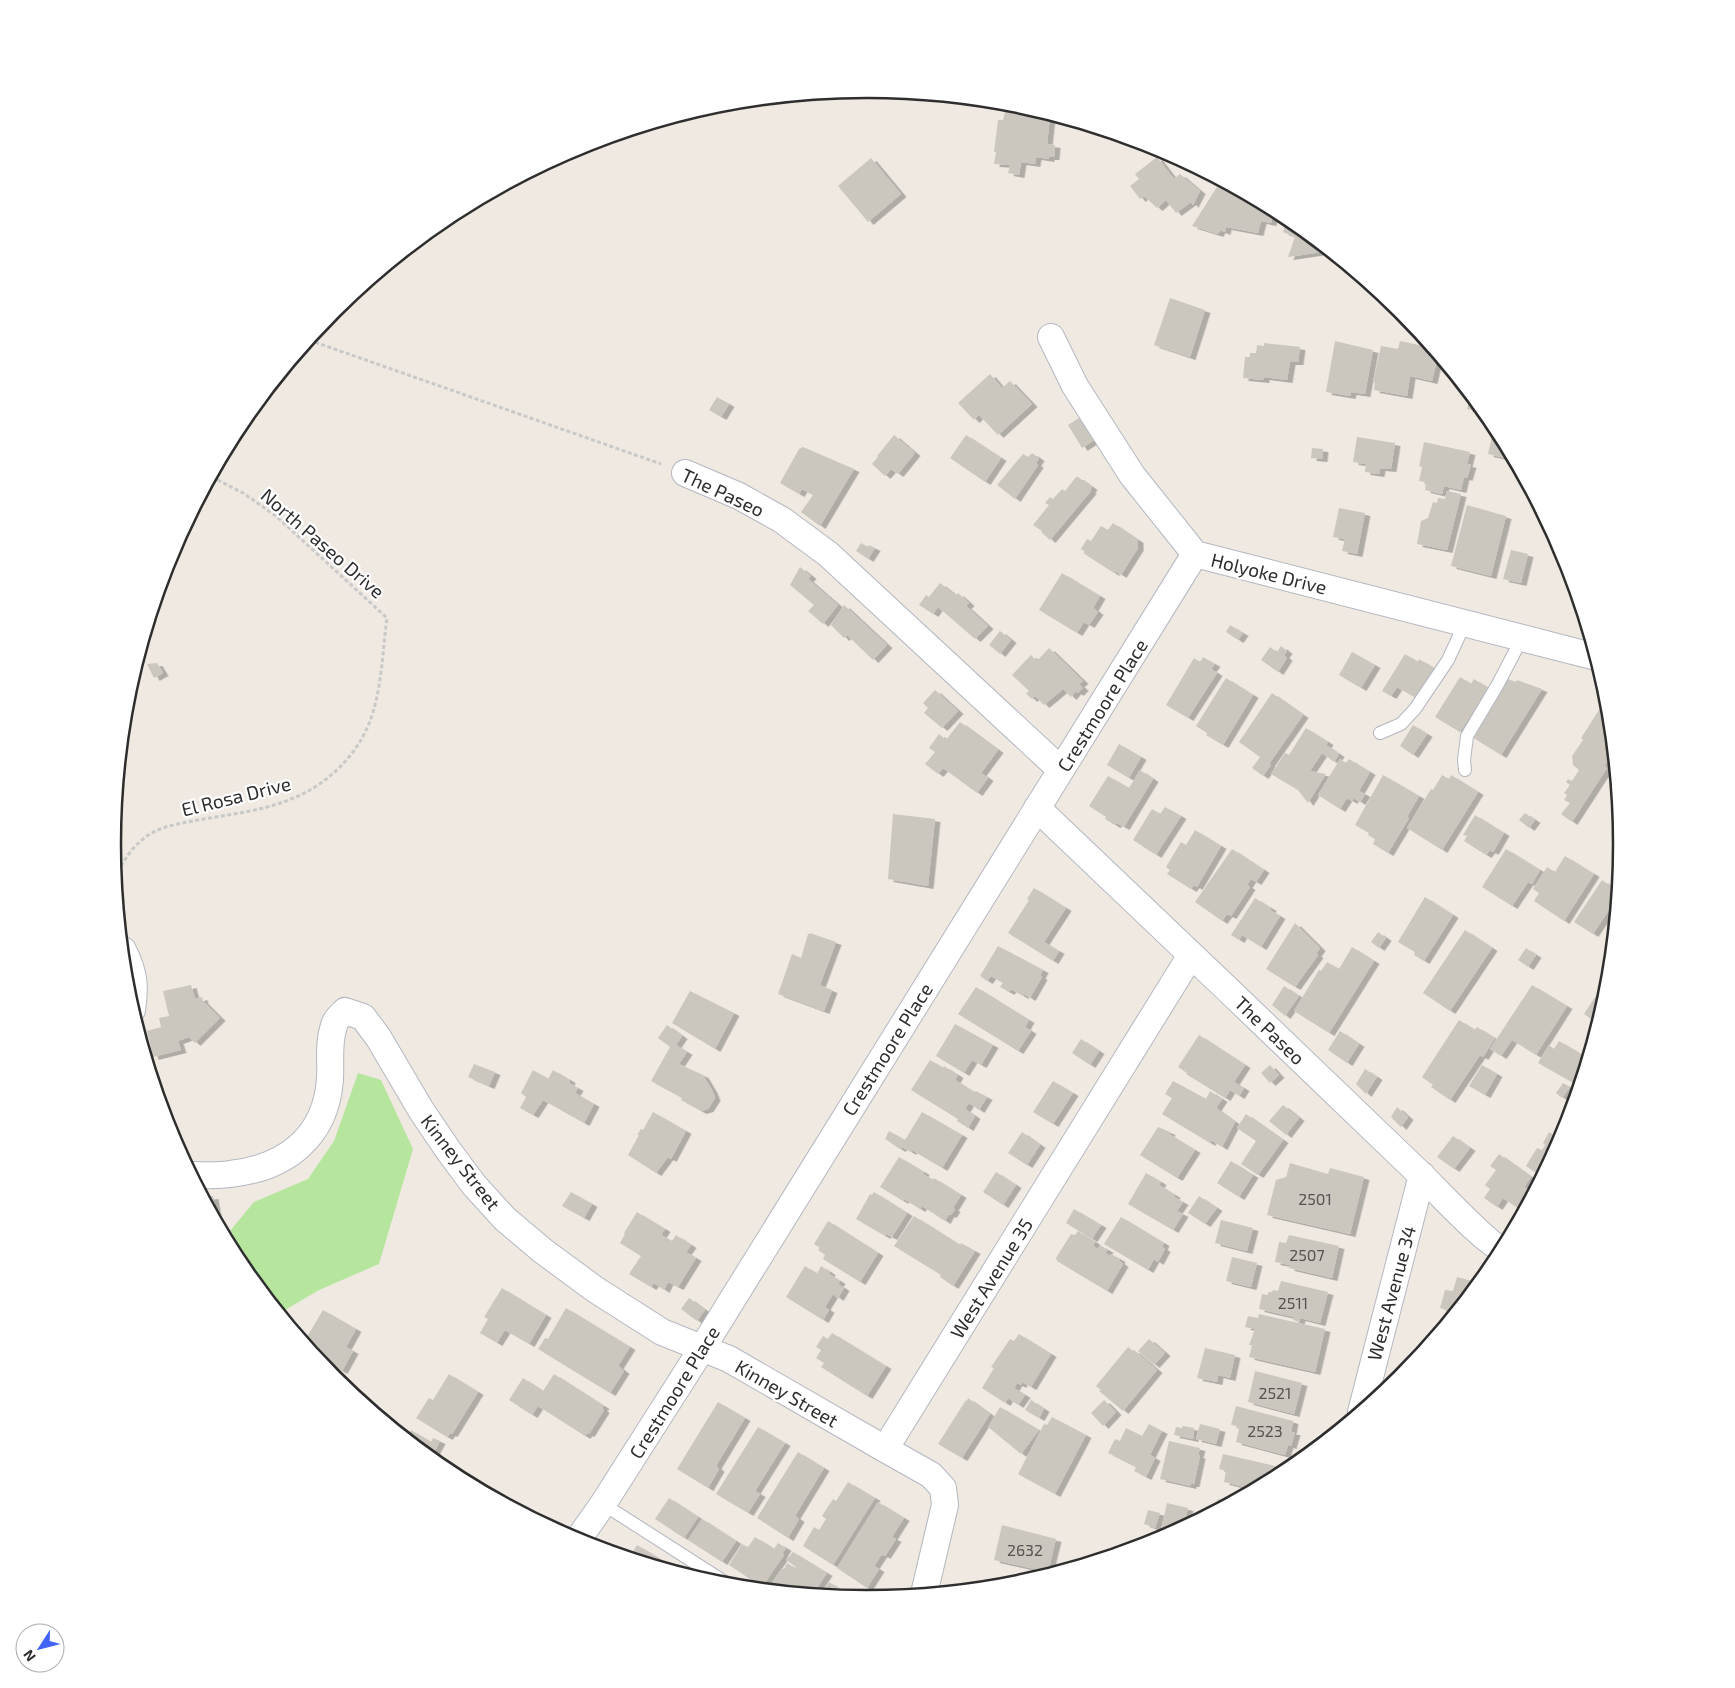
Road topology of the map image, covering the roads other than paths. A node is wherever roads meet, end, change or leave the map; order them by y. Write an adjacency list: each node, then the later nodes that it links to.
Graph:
1 (1051, 337): 3 (street, Holyoke Drive)
2 (685, 473): 8 (street, The Paseo)
3 (1195, 554): 4 (street, Holyoke Drive); 8 (street, Crestmoore Place)
4 (1464, 623): 5 (street, Holyoke Drive); 7 (lane)
5 (1522, 638): 6 (street, Holyoke Drive); 9 (lane)
6 (1590, 655)
7 (1380, 733)
8 (1061, 770): 10 (street, Crestmoore Place)
9 (1465, 770)
10 (1037, 808): 11 (street, The Paseo); 17 (street, Crestmoore Place)
11 (1191, 954): 15 (street, The Paseo); 19 (street, West Avenue 35)
12 (131, 966): 13 (street)
13 (135, 990)
14 (198, 1175): 17 (street, Kinney Street)
15 (1422, 1175): 16 (street, The Paseo); 18 (street, West Avenue 34)
16 (1496, 1247)
17 (703, 1347): 19 (street, Kinney Street); 20 (street, Crestmoore Place)
18 (1364, 1402)
19 (885, 1449): 23 (street)
20 (603, 1504): 21 (street, Crestmoore Place); 22 (lane)
21 (582, 1534)
22 (712, 1574)
23 (925, 1588)

